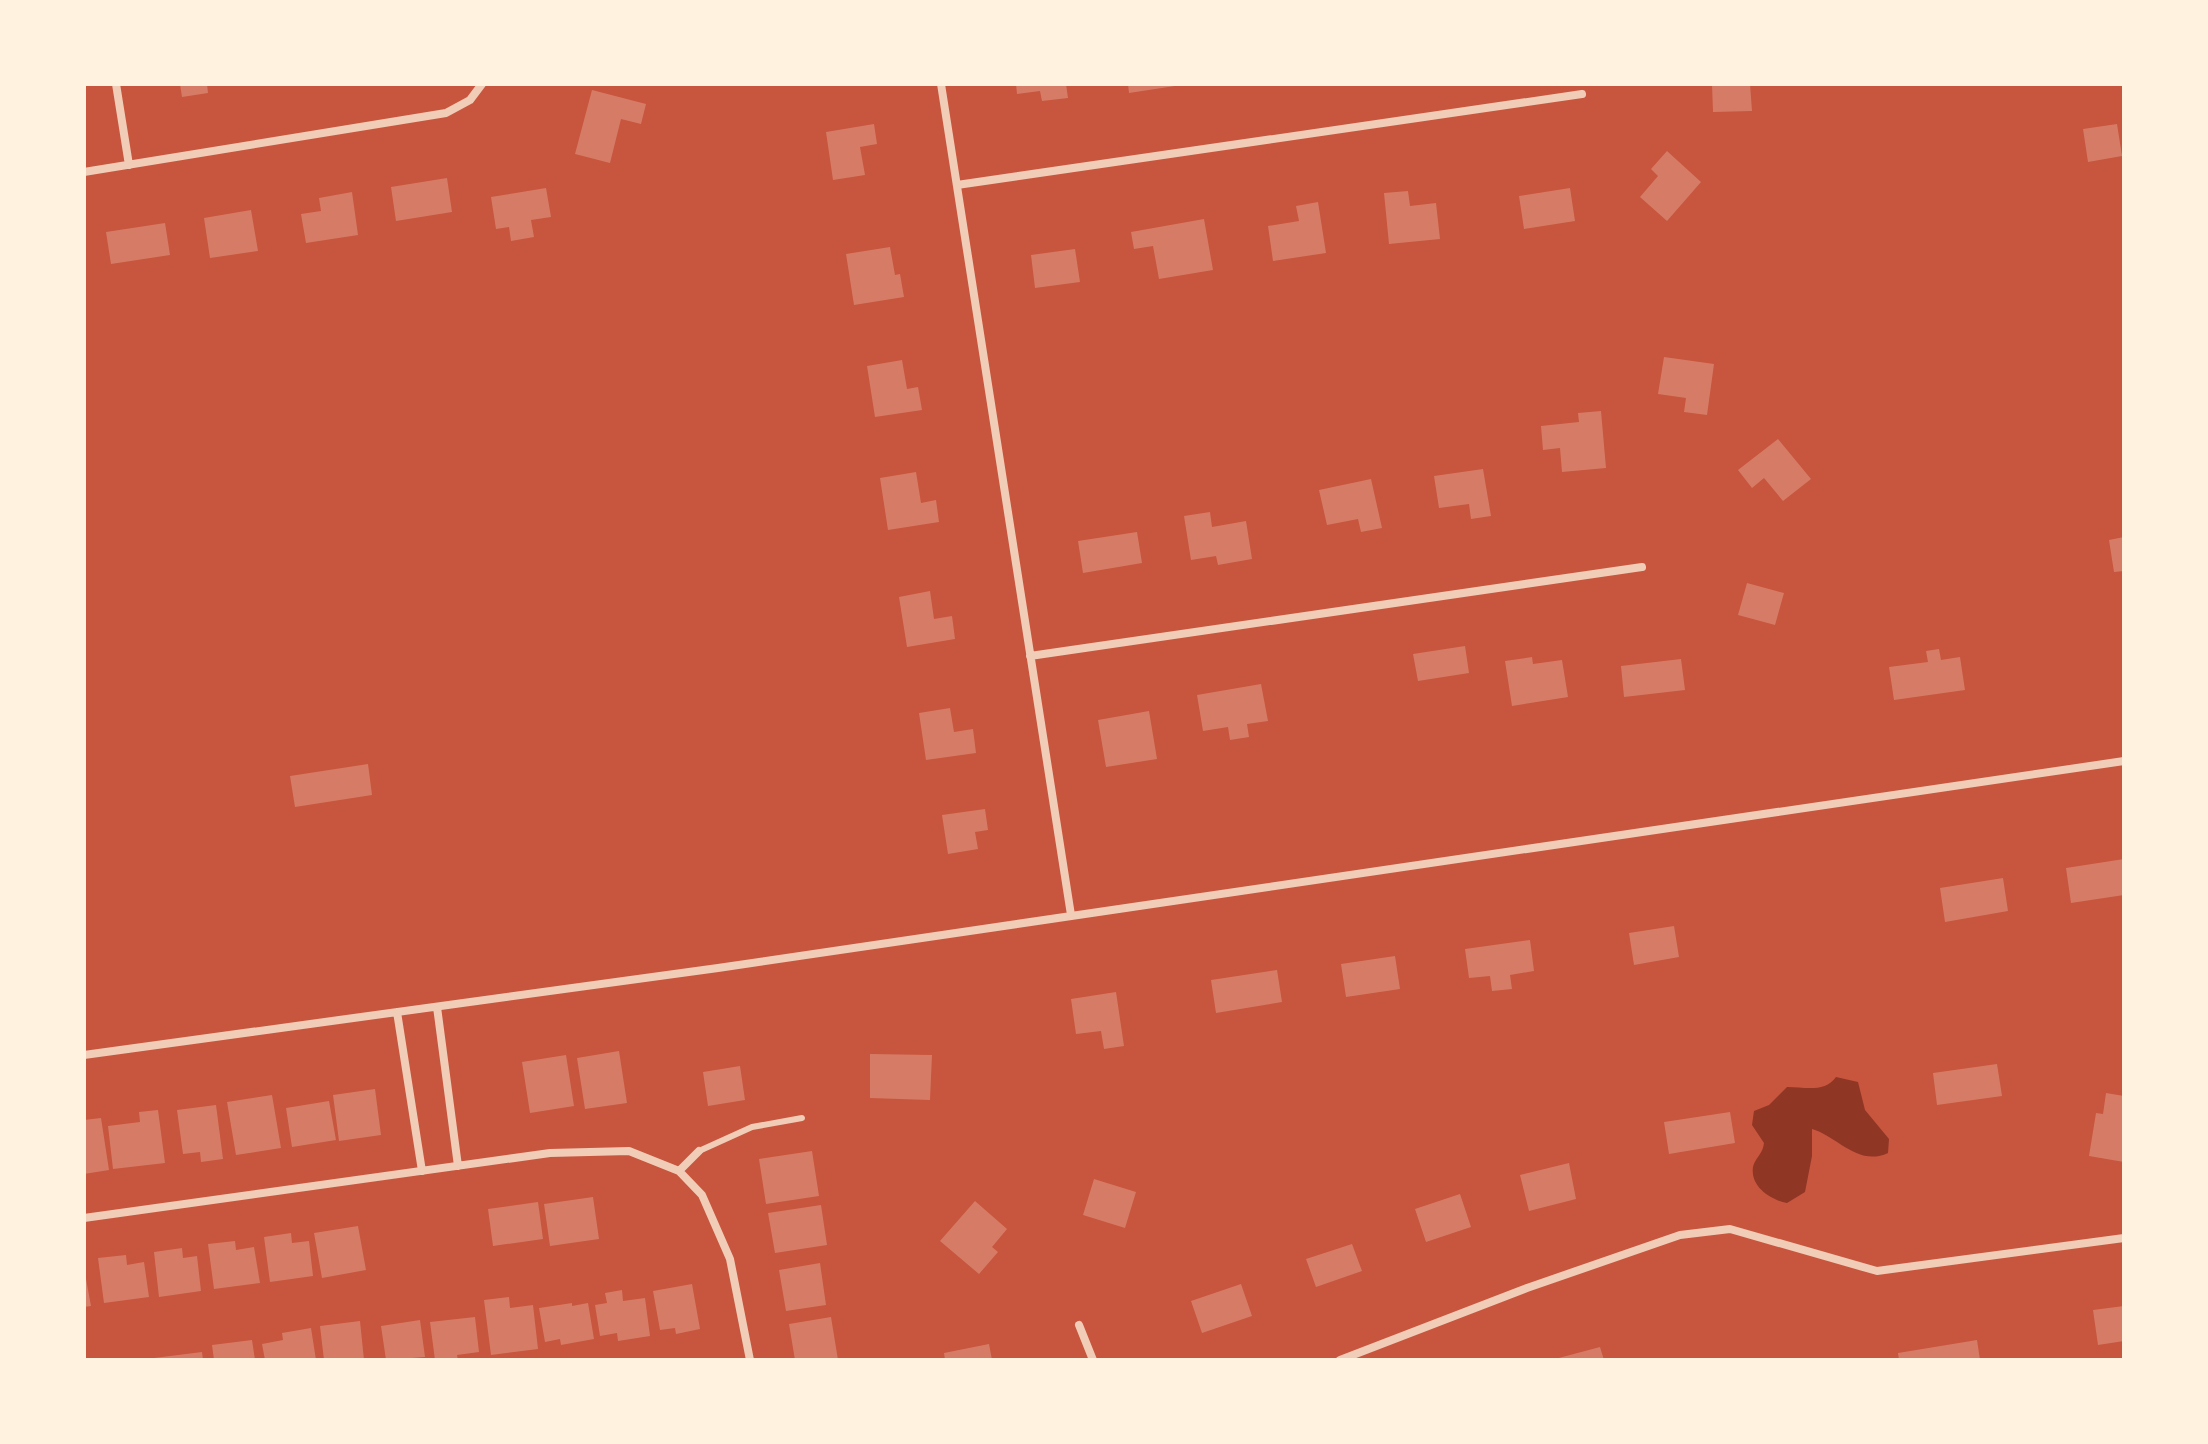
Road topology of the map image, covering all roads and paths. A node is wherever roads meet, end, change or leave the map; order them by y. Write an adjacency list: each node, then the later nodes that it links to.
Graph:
1 (116, 84): 5 (street)
2 (482, 84): 5 (street)
3 (941, 84): 7 (street)
4 (1582, 94): 7 (street)
5 (129, 165): 6 (street)
6 (84, 172)
7 (957, 185): 9 (street)
8 (1642, 567): 9 (street)
9 (1030, 656): 11 (street)
10 (2124, 761): 11 (street)
11 (1071, 915): 12 (street)
12 (437, 1007): 13 (street); 17 (street)
13 (397, 1012): 14 (street); 18 (street)
14 (84, 1055)
15 (802, 1118): 16 (lane)
16 (699, 1151): 19 (street)
17 (458, 1166): 18 (street); 19 (street)
18 (422, 1171): 20 (street)
19 (679, 1171): 23 (street)
20 (84, 1218)
21 (2124, 1238): 25 (street)
22 (1079, 1325): 24 (street)
23 (750, 1360)
24 (1093, 1360)
25 (1340, 1360)

